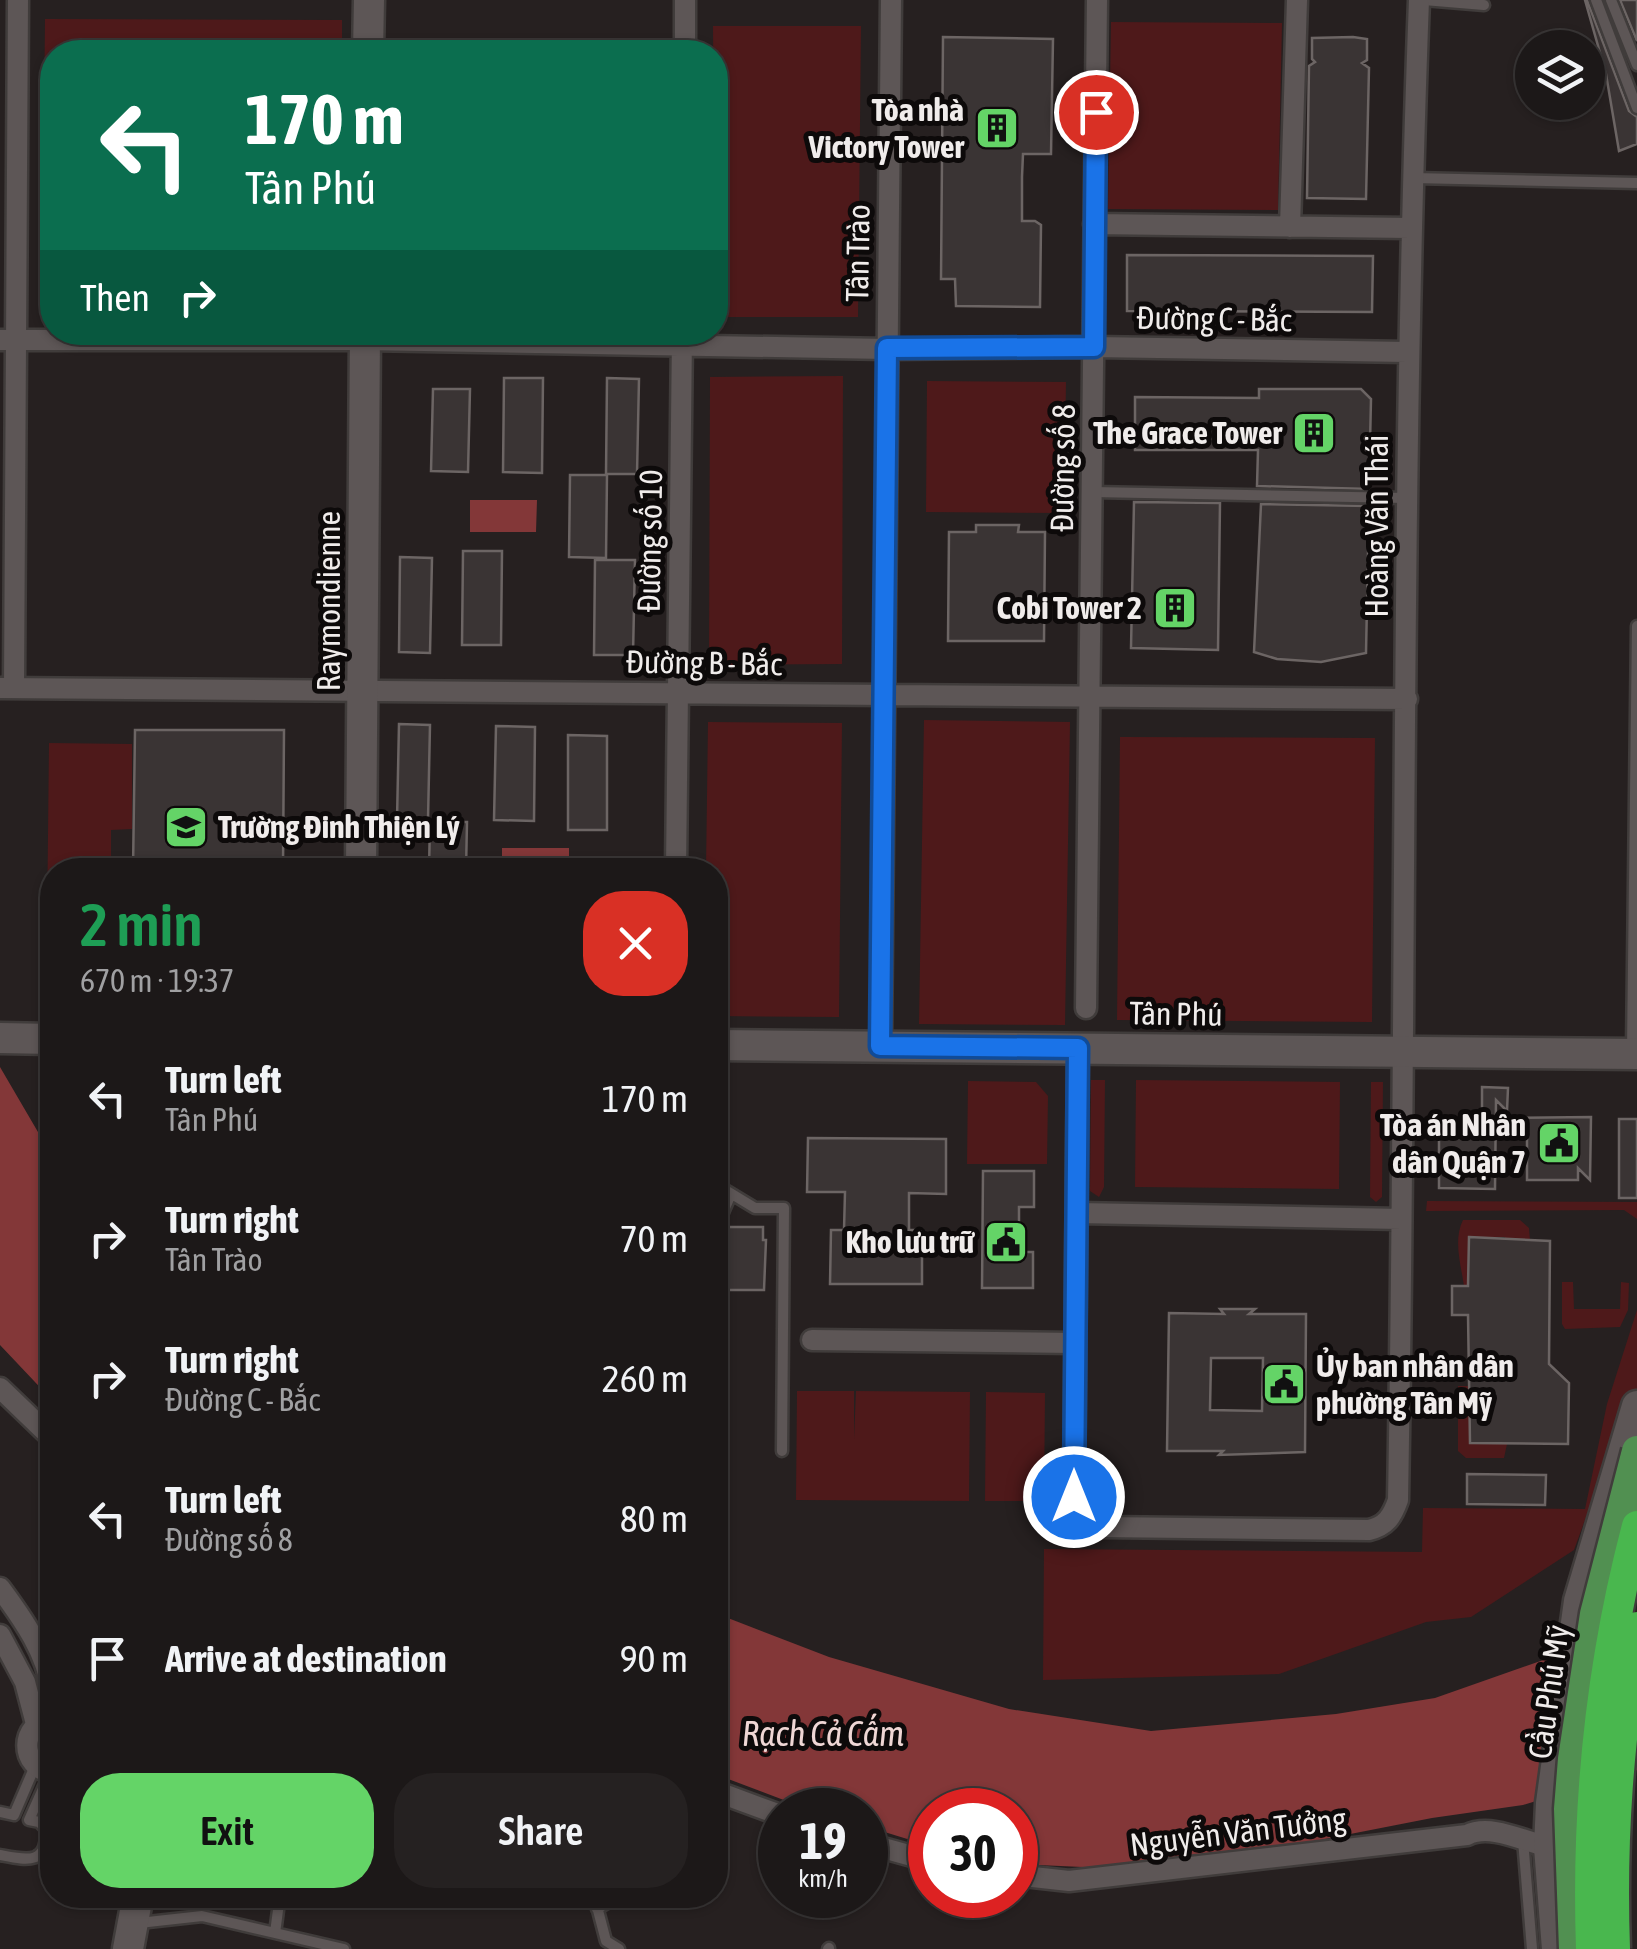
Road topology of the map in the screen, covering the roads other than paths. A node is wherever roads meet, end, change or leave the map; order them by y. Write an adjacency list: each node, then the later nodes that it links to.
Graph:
1 (18, 0): 20 (street)
2 (369, 0): 11 (street)
3 (685, 0): 12 (street)
4 (891, 0): 26 (street, Tân Trào)
5 (1097, 0): 17 (street, Đường số 8)
6 (1297, 0): 18 (street)
7 (1421, 0): 10 (lane); 15 (street, Hoàng Văn Thái)
8 (1596, 0): 14 (lane)
9 (1611, 0): 13 (lane)
10 (1484, 4)
11 (368, 40)
12 (685, 40)
13 (1637, 65)
14 (1637, 108)
15 (1412, 178): 16 (lane); 19 (street, Hoàng Văn Thái)
16 (1637, 184)
17 (1094, 224): 18 (street); 25 (street, Đường số 8)
18 (1290, 227): 19 (street)
19 (1410, 228): 27 (street, Hoàng Văn Thái)
20 (8, 340): 21 (street, Đường C - Bắc); 31 (street)
21 (40, 340)
22 (728, 341): 26 (street, Đường C - Bắc)
23 (365, 345): 32 (street, Raymondienne)
24 (682, 345): 33 (street, Đường số 10)
25 (1094, 347): 26 (street, Đường C - Bắc); 27 (street, Đường C - Bắc); 28 (street, Đường số 8)
26 (887, 348): 34 (street, Tân Trào)
27 (1407, 352): 29 (street, Hoàng Văn Thái)
28 (1093, 492): 29 (lane); 35 (street, Đường số 8)
29 (1407, 498): 36 (street, Hoàng Văn Thái)
30 (1637, 626): 46 (lane)
31 (7, 688): 32 (street, Đường B - Bắc)
32 (363, 689): 33 (street, Đường B - Bắc); 37 (street, Raymondienne)
33 (678, 694): 34 (street, Đường B - Bắc); 38 (street, Đường số 10)
34 (884, 695): 35 (street, Đường B - Bắc); 43 (street, Tân Trào)
35 (1091, 696): 36 (street, Đường B - Bắc); 39 (street, Đường số 8)
36 (1407, 699): 45 (street, Hoàng Văn Thái)
37 (361, 858)
38 (676, 858)
39 (1086, 1008)
40 (0, 1038): 41 (street)
41 (40, 1039)
42 (728, 1044): 43 (street, Tân Phú)
43 (880, 1046): 44 (street, Tân Phú)
44 (1078, 1048): 45 (street, Tân Phú); 50 (street)
45 (1405, 1051): 46 (street, Tân Phú); 51 (street, Hoàng Văn Thái)
46 (1634, 1054)
47 (728, 1192): 48 (lane)
48 (731, 1194): 49 (lane); 57 (lane)
49 (728, 1201)
50 (1077, 1213): 51 (street); 53 (street)
51 (1401, 1219): 53 (street, Hoàng Văn Thái)
52 (812, 1340): 53 (street)
53 (1074, 1344)
54 (0, 1388): 56 (street)
55 (1637, 1406): 74 (street)
56 (40, 1426)
57 (782, 1451)
58 (1637, 1451): 90 (main road, Cầu Phú Mỹ, bridge)
59 (1637, 1526): 91 (highway, Cầu Phú Mỹ, bridge)
60 (0, 1588): 63 (street)
61 (1637, 1628): 92 (highway, bridge)
62 (0, 1635): 65 (street)
63 (40, 1653)
64 (1637, 1698): 92 (main road, bridge)
65 (40, 1713)
66 (40, 1724): 67 (street)
67 (40, 1766)
68 (40, 1779): 72 (lane)
69 (40, 1788): 73 (lane)
70 (728, 1796): 71 (street)
71 (758, 1807)
72 (0, 1812)
73 (40, 1823)
74 (1532, 1844): 77 (street); 78 (street, Nguyễn Văn Tưởng); 88 (lane); 89 (street)
75 (0, 1854): 76 (lane)
76 (40, 1854)
77 (1637, 1854)
78 (1038, 1878)
79 (115, 1908): 86 (street)
80 (278, 1908): 83 (lane)
81 (598, 1909): 84 (lane)
82 (133, 1922): 83 (lane)
83 (275, 1933): 85 (lane)
84 (606, 1945): 87 (lane)
85 (344, 1948)
86 (107, 1949)
87 (619, 1949)
88 (1532, 1949)
89 (1557, 1949)
90 (1574, 1949)
91 (1591, 1949)
92 (1618, 1949)

